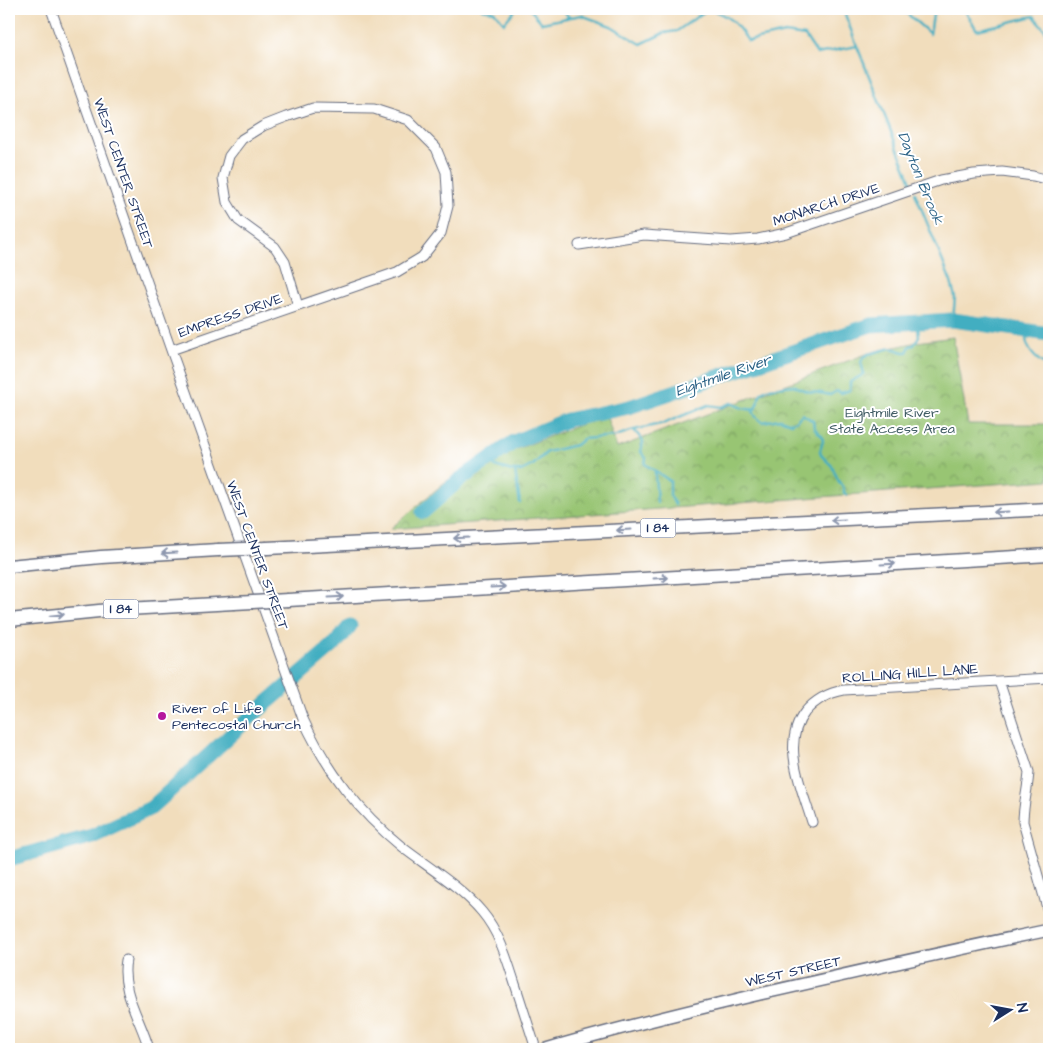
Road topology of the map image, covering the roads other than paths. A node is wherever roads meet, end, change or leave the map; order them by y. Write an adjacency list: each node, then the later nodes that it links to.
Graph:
1 (51, 9): 5 (street, WEST CENTER STREET)
2 (1049, 180): 3 (street, MONARCH DRIVE)
3 (580, 245)
4 (298, 306): 4 (street, EMPRESS DRIVE); 5 (street, EMPRESS DRIVE)
5 (170, 350): 17 (street, WEST CENTER STREET)
6 (1049, 509): 8 (highway, I 84, one-way to 8, bridge)
7 (1049, 555): 9 (highway, I 84, one-way to 7, bridge)
8 (9, 566)
9 (9, 620)
10 (1049, 678): 11 (street, ROLLING HILL LANE)
11 (999, 681): 12 (street, ROLLING HILL LANE); 13 (street)
12 (812, 822)
13 (1049, 915)
14 (1049, 930): 18 (main road, WEST STREET)
15 (126, 960): 16 (street)
16 (149, 1049)
17 (536, 1049)
18 (546, 1049)

